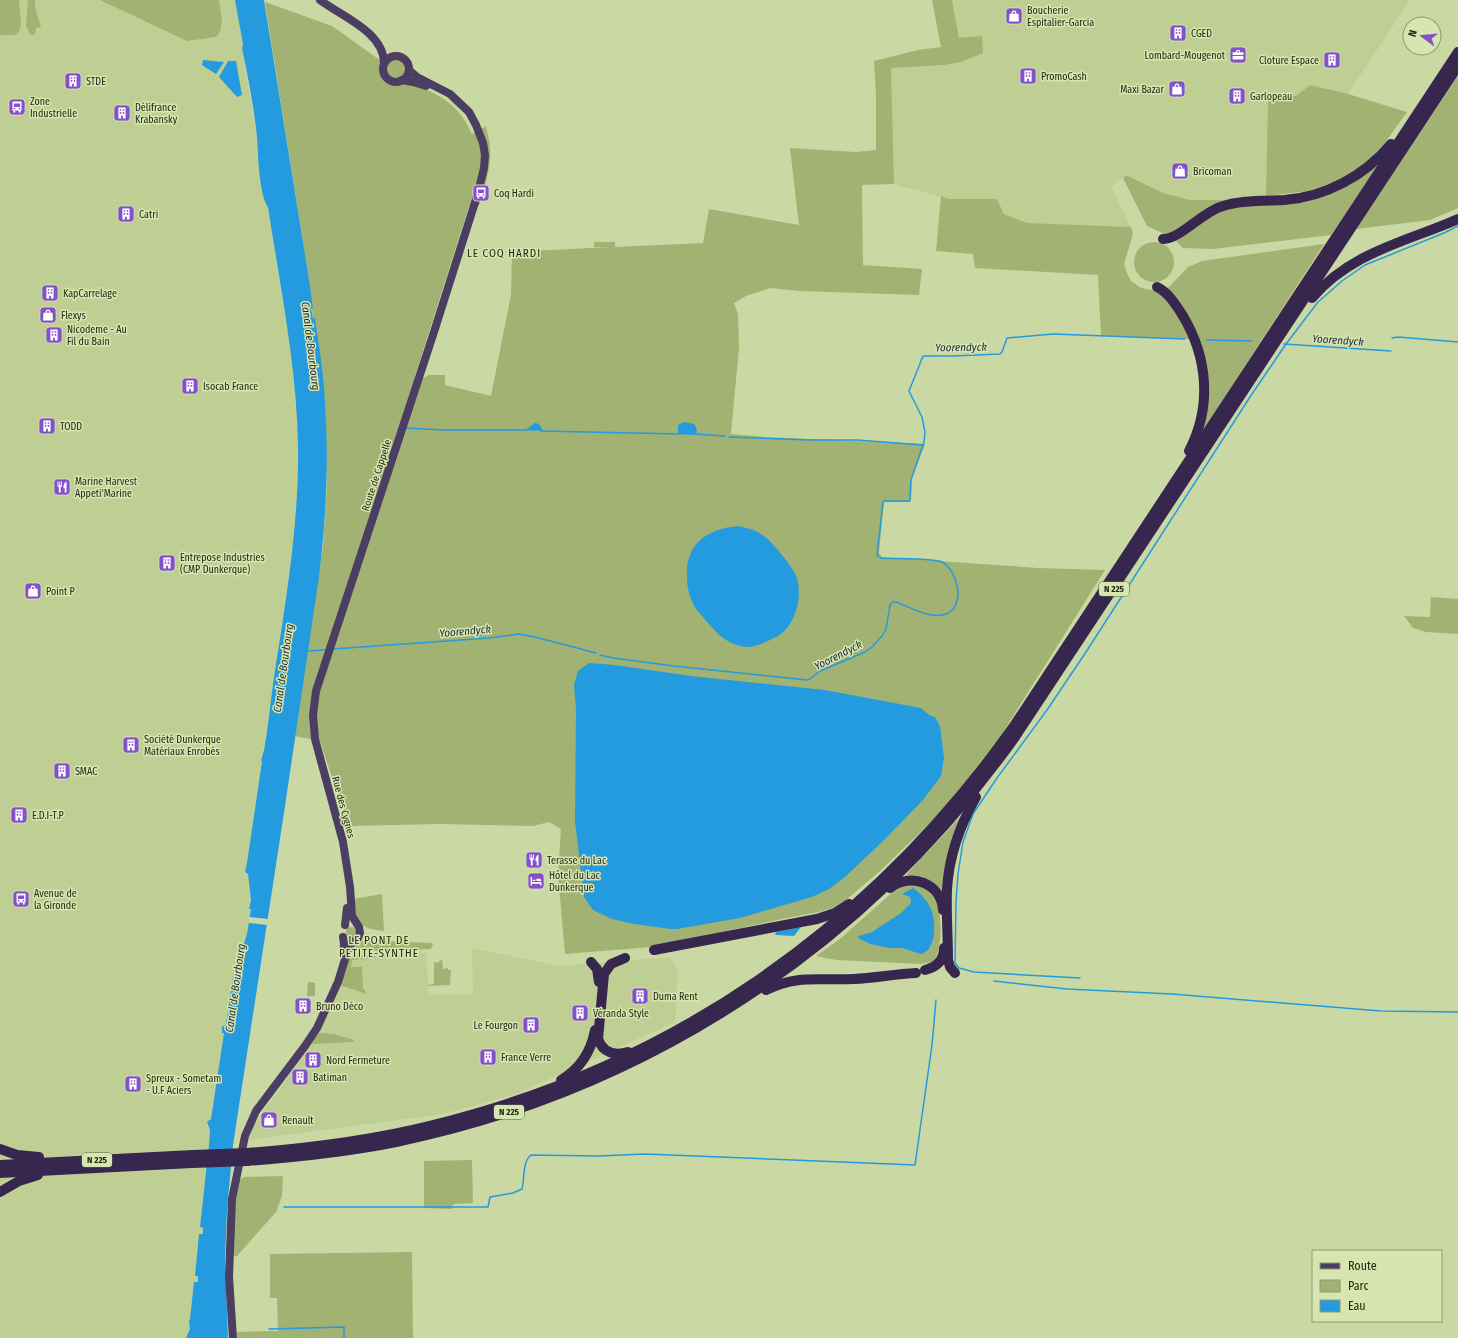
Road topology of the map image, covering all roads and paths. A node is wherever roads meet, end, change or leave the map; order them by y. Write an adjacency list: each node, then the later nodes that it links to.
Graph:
1 (320, 0): 2 (main road)
2 (355, 22): 4 (main road); 5 (main road)
3 (1458, 52): 8 (highway, N 225)
4 (396, 55): 5 (main road); 7 (main road)
5 (384, 63): 9 (main road)
6 (1458, 66): 14 (highway, N 225)
7 (409, 70): 9 (main road); 10 (main road)
8 (1440, 79): 12 (highway); 15 (highway, N 225)
9 (402, 80): 10 (main road)
10 (483, 154): 16 (main road, Route de Cappelle)
11 (1458, 219): 14 (highway)
12 (1163, 240)
13 (1157, 287): 15 (highway)
14 (1265, 360): 17 (highway, N 225)
15 (1150, 520): 18 (highway, N 225)
16 (316, 743): 19 (main road, Rue des Cygnes)
17 (1000, 758): 20 (highway, N 225); 26 (highway)
18 (896, 867): 25 (highway); 35 (highway, N 225)
19 (348, 877): 21 (main road, Rue des Cygnes); 22 (main road, Rue des Cygnes)
20 (856, 914): 33 (highway, N 225); 33 (highway)
21 (345, 925): 22 (main road); 23 (main road)
22 (357, 925): 24 (main road)
23 (343, 937): 24 (main road); 34 (main road)
24 (354, 941): 34 (main road)
25 (654, 950)
26 (948, 951): 30 (highway); 31 (highway)
27 (625, 958): 35 (highway)
28 (611, 959): 32 (highway)
29 (591, 962): 32 (highway)
30 (936, 971)
31 (955, 972)
32 (599, 982): 36 (highway)
33 (727, 1010): 38 (highway, N 225)
34 (325, 1012): 45 (main road)
35 (699, 1018): 36 (highway, N 225)
36 (497, 1107): 38 (highway, N 225)
37 (0, 1149): 39 (highway)
38 (248, 1157): 40 (highway, N 225, bridge)
39 (121, 1159): 40 (highway, N 225); 41 (highway, N 225)
40 (192, 1159): 42 (highway, N 225)
41 (0, 1165)
42 (99, 1168): 43 (highway, N 225); 44 (highway)
43 (0, 1173)
44 (0, 1192)
45 (233, 1338)

